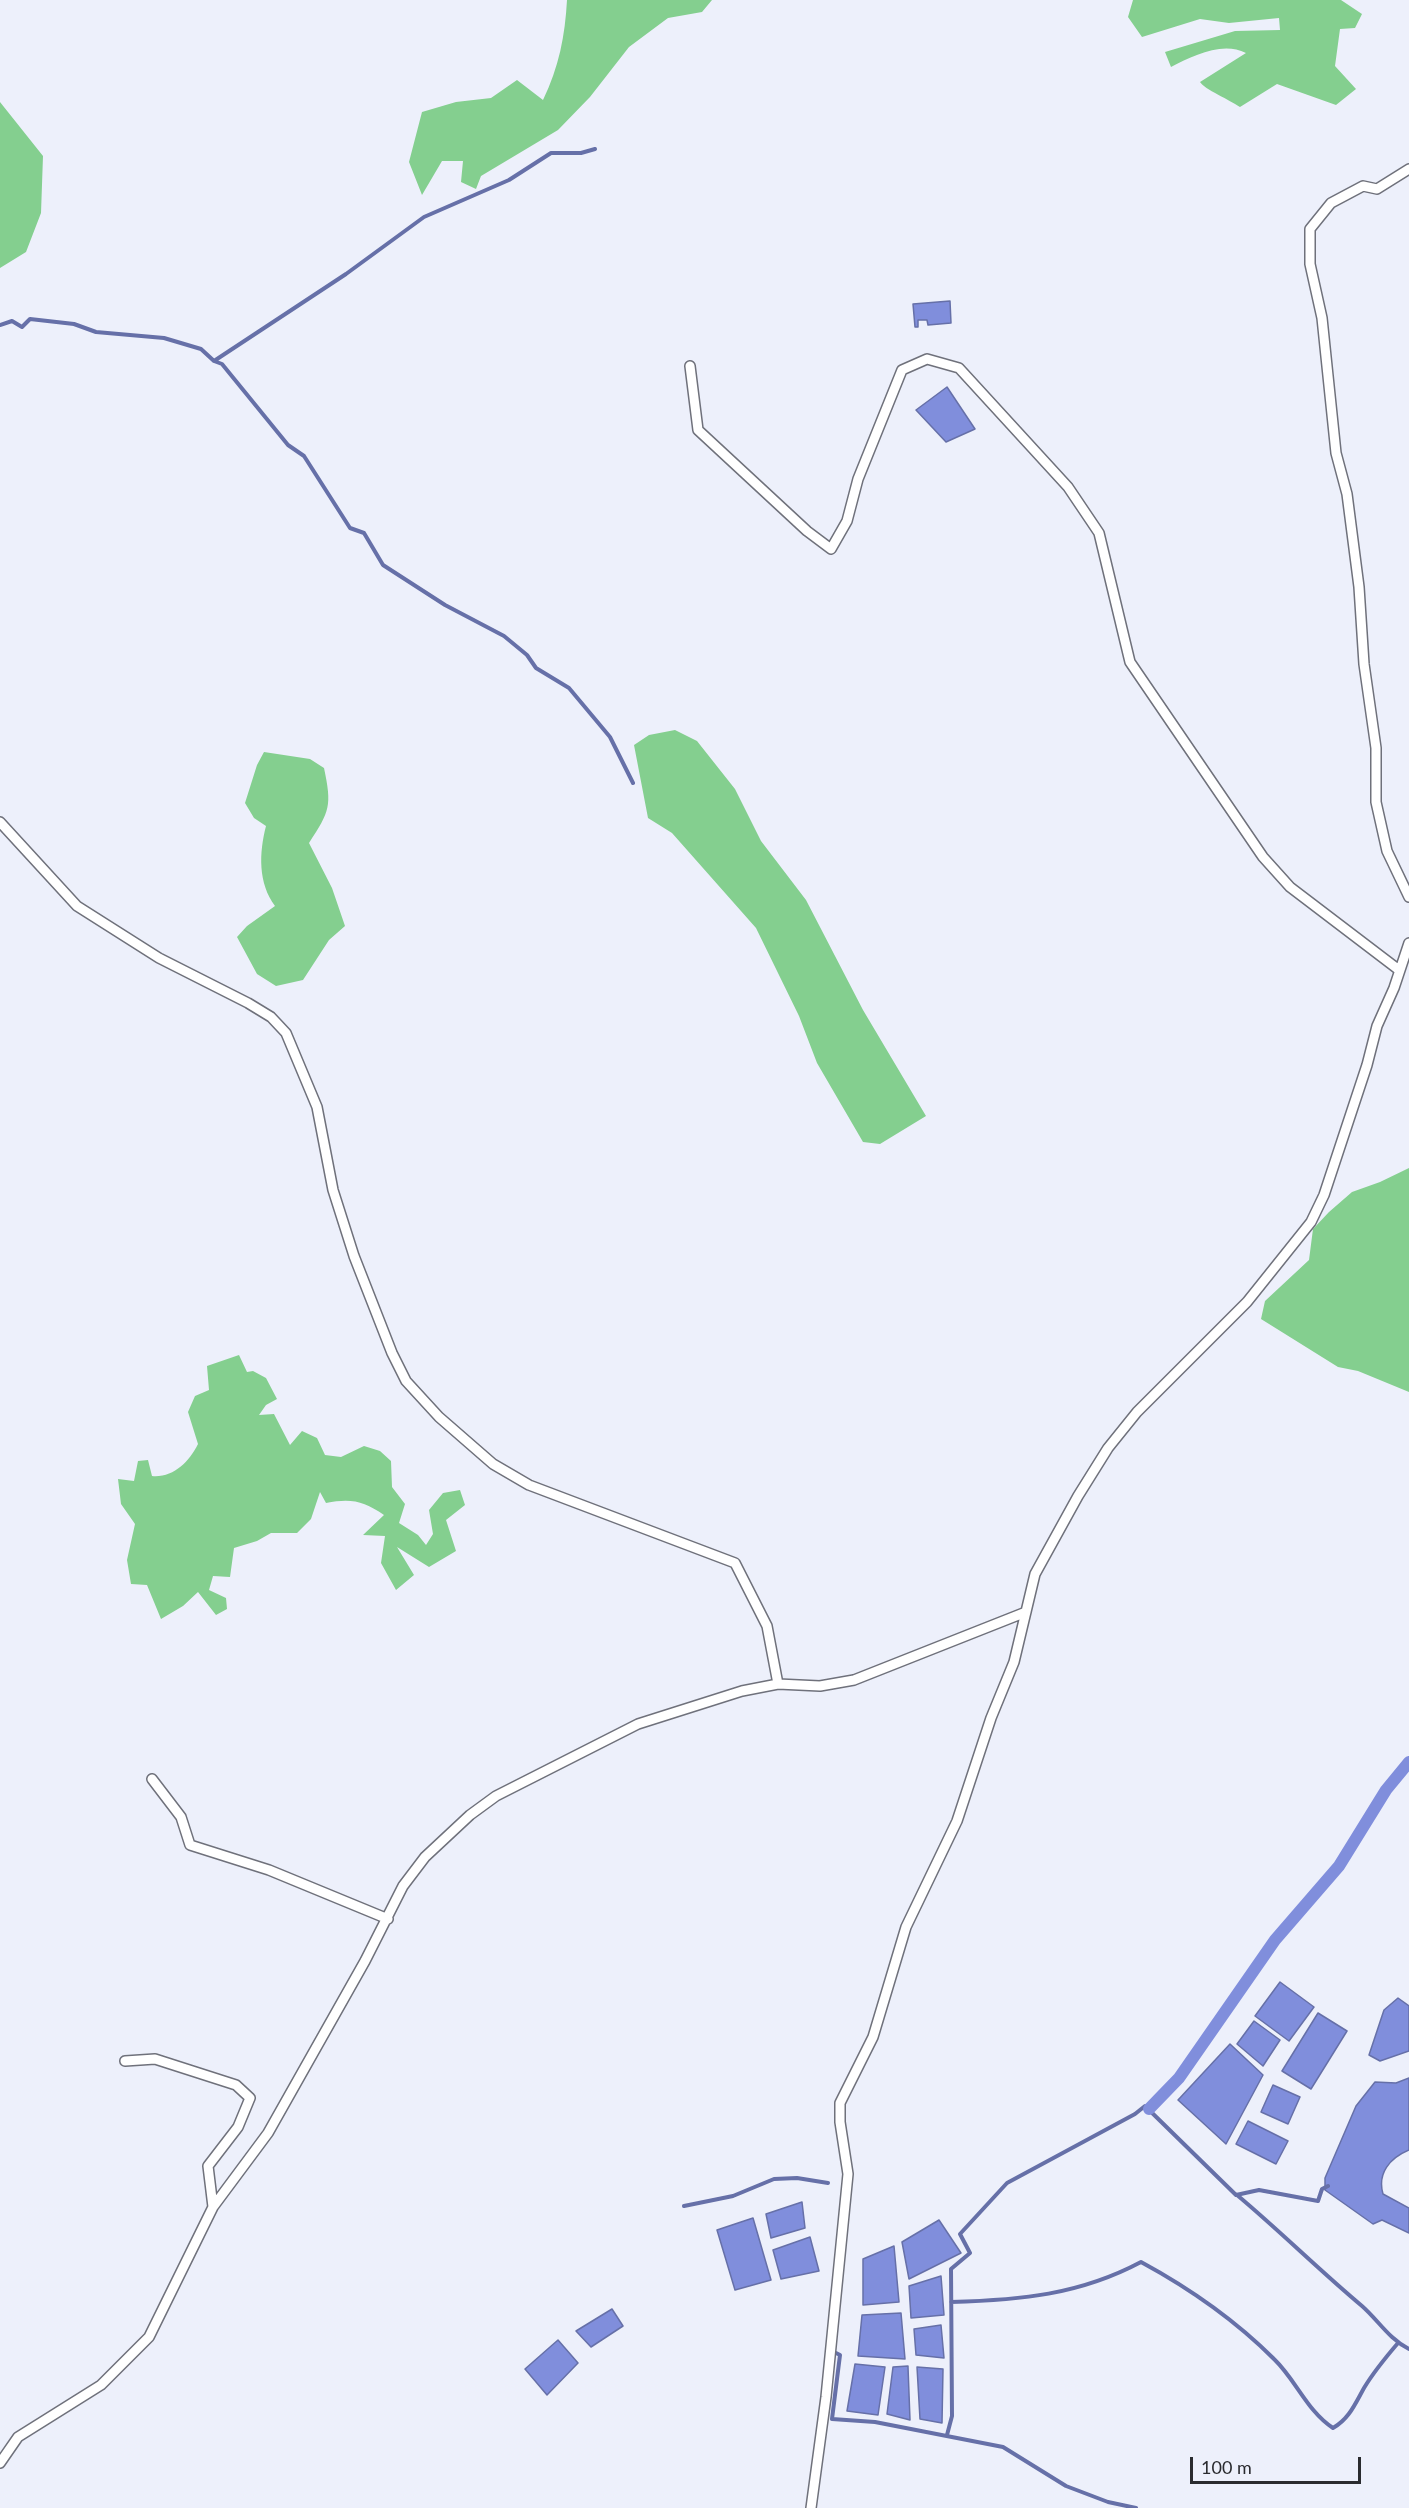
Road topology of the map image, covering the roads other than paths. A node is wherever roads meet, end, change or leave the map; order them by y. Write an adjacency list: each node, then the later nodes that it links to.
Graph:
1 (1409, 169): 4 (street)
2 (690, 366): 6 (street)
3 (0, 822): 8 (street)
4 (1409, 897)
5 (1409, 943): 6 (street)
6 (1399, 970): 7 (street)
7 (1026, 1612): 8 (street); 14 (street)
8 (778, 1684): 10 (street)
9 (152, 1779): 10 (street)
10 (388, 1919): 12 (street)
11 (125, 2061): 12 (street)
12 (213, 2207): 13 (street)
13 (0, 2463)
14 (811, 2508)

